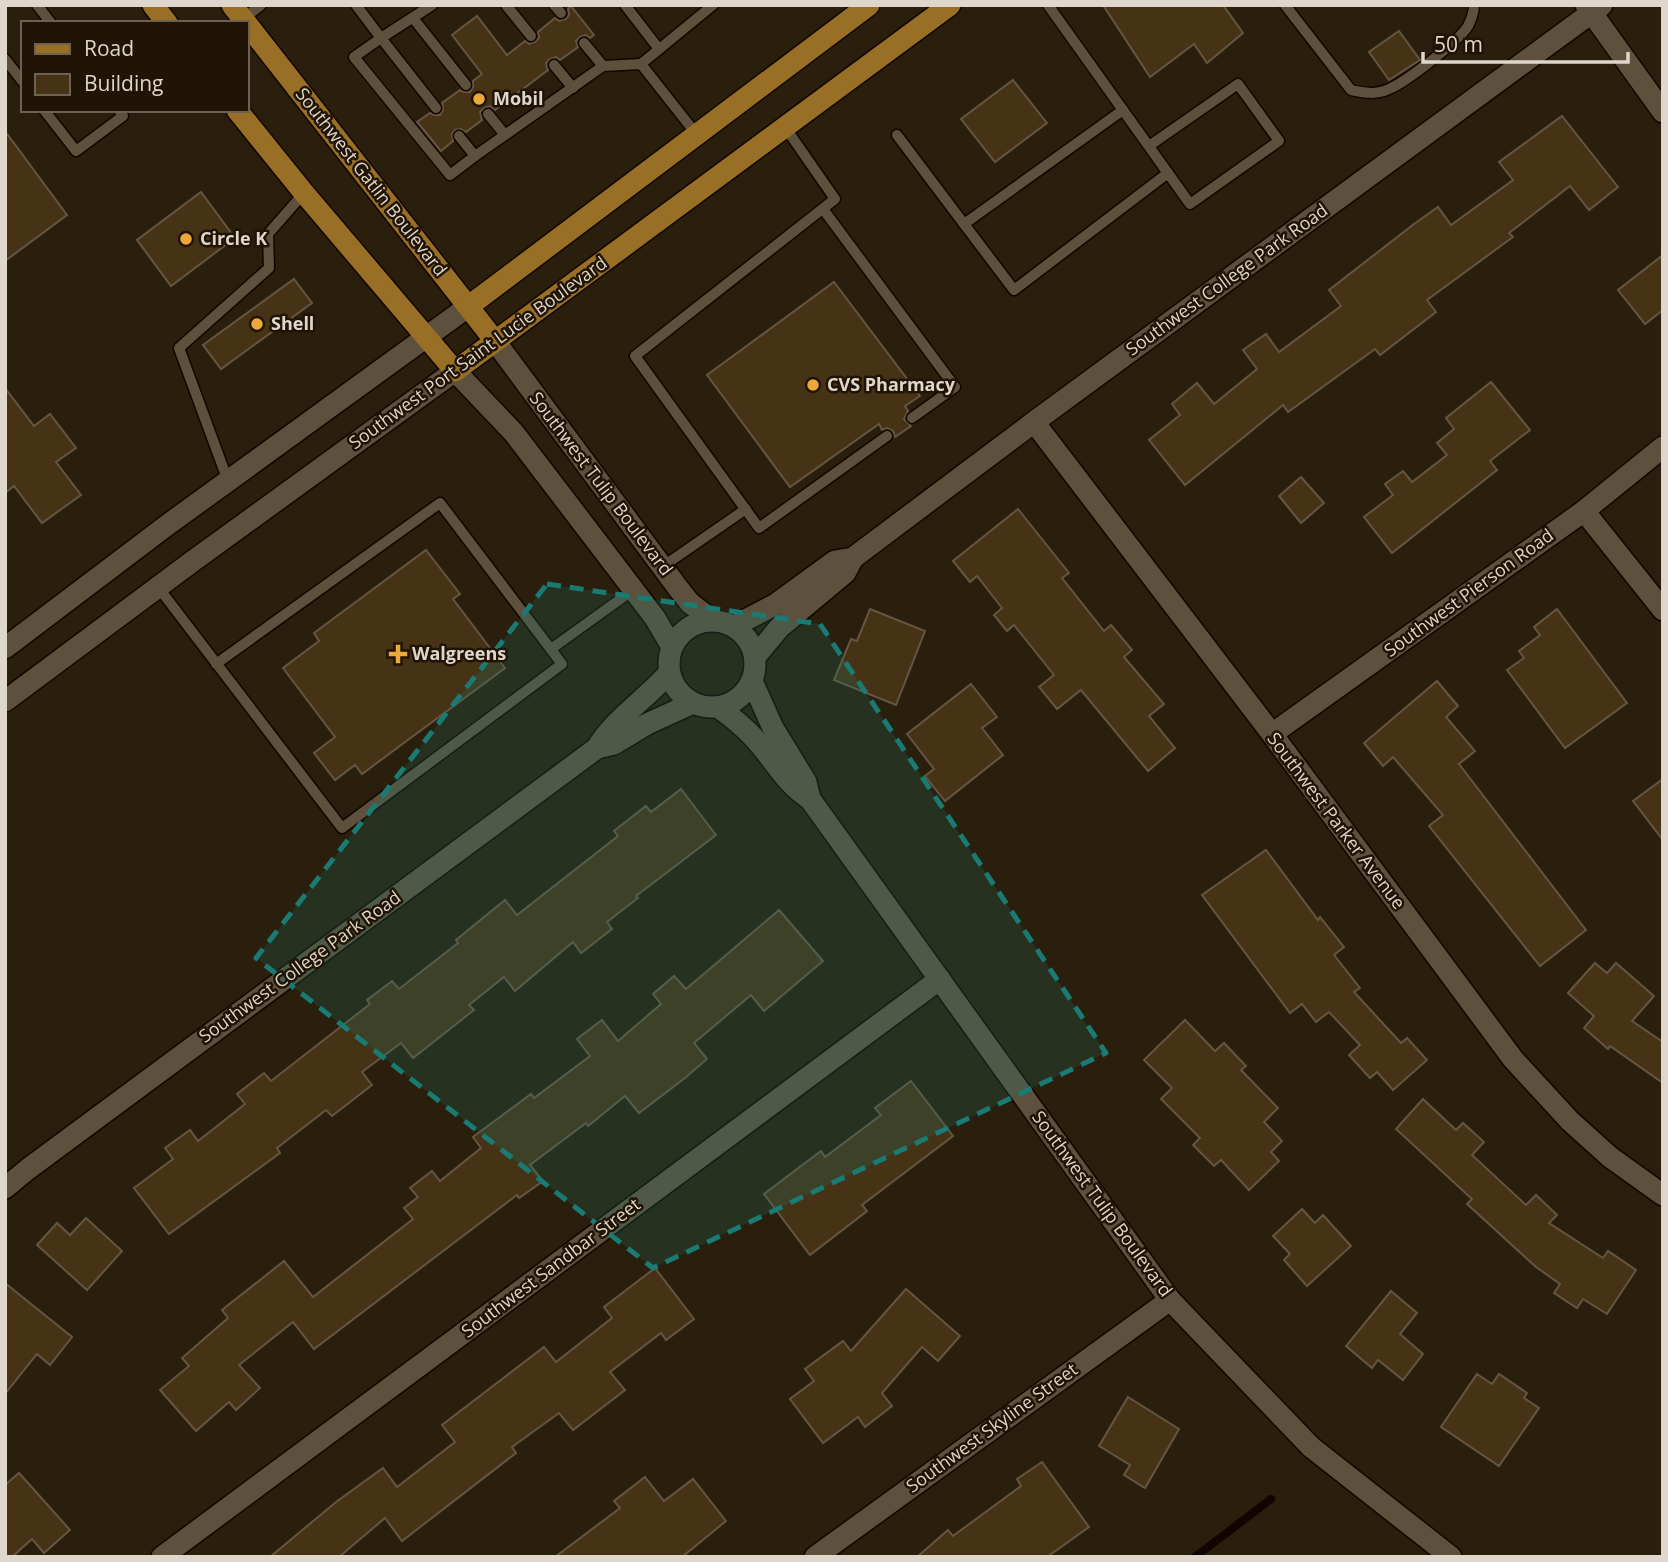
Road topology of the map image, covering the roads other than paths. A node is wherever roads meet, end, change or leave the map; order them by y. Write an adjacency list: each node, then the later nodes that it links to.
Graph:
1 (37, 5): 17 (lane)
2 (153, 5): 18 (main road)
3 (261, 5): 15 (lane)
4 (356, 5): 21 (lane)
5 (432, 5): 16 (lane)
6 (506, 5): 20 (lane)
7 (625, 5): 23 (lane)
8 (713, 5): 23 (lane)
9 (869, 5): 40 (main road)
10 (950, 5): 38 (main road, Southwest Port Saint Lucie Boulevard)
11 (1048, 5): 32 (lane)
12 (1285, 5): 13 (lane)
13 (1474, 5)
14 (1593, 8): 36 (street); 54 (street, Southwest College Park Road)
15 (242, 18)
16 (412, 18): 21 (lane); 29 (lane)
17 (49, 21)
18 (165, 21)
19 (248, 26): 49 (main road, Southwest Gatlin Boulevard)
20 (531, 36)
21 (380, 38): 31 (lane); 44 (lane)
22 (584, 43): 27 (lane)
23 (659, 49): 25 (lane)
24 (5, 59): 28 (lane)
25 (641, 64): 27 (lane); 40 (lane)
26 (554, 65): 30 (lane)
27 (603, 66): 30 (lane)
28 (21, 79)
29 (466, 85)
30 (573, 88): 39 (lane)
31 (436, 108)
32 (1123, 110): 43 (lane); 48 (lane)
33 (46, 112): 34 (lane)
34 (120, 112)
35 (239, 112): 46 (main road)
36 (1663, 112)
37 (488, 114): 39 (lane)
38 (785, 127): 47 (lane); 51 (main road, Southwest Port Saint Lucie Boulevard)
39 (505, 135): 44 (lane)
40 (697, 135): 49 (main road)
41 (897, 135): 48 (lane)
42 (459, 136): 44 (lane)
43 (1149, 146): 45 (lane); 45 (lane)
44 (475, 156)
45 (1168, 173): 48 (lane)
46 (304, 193): 50 (main road); 57 (lane)
47 (823, 209): 53 (lane); 58 (lane)
48 (964, 224)
49 (469, 306): 50 (street); 51 (main road, Southwest Gatlin Boulevard)
50 (425, 338): 52 (main road); 57 (street)
51 (495, 341): 52 (main road, Southwest Port Saint Lucie Boulevard); 61 (street, Southwest Tulip Boulevard)
52 (455, 371): 62 (street, Southwest Port Saint Lucie Boulevard); 63 (street)
53 (912, 418)
54 (1034, 422): 60 (street, Southwest College Park Road); 77 (street, Southwest Parker Avenue)
55 (887, 436): 58 (lane)
56 (1663, 447): 59 (street, Southwest Pierson Road)
57 (229, 481): 67 (street)
58 (746, 509): 61 (lane)
59 (1584, 510): 64 (street); 77 (street, Southwest Pierson Road)
60 (853, 558): 66 (street, Southwest College Park Road); 70 (street, Southwest College Park Road)
61 (662, 567): 65 (street, Southwest Tulip Boulevard)
62 (158, 587): 71 (lane); 74 (street, Southwest Port Saint Lucie Boulevard)
63 (633, 590): 68 (street); 69 (lane)
64 (1663, 610)
65 (712, 620): 66 (street); 68 (street)
66 (734, 626): 70 (street)
67 (6, 645)
68 (672, 648): 72 (street)
69 (551, 649): 71 (lane); 71 (lane)
70 (755, 657): 73 (street)
71 (216, 664)
72 (669, 673): 75 (street); 78 (street, Southwest College Park Road)
73 (752, 681): 76 (street); 79 (street, Southwest Tulip Boulevard)
74 (5, 701)
75 (693, 702): 76 (street); 78 (street, Southwest College Park Road)
76 (718, 707): 79 (street, Southwest Tulip Boulevard)
77 (1272, 734): 82 (street, Southwest Parker Avenue)
78 (597, 748): 81 (street, Southwest College Park Road)
79 (810, 799): 80 (street, Southwest Tulip Boulevard)
80 (940, 979): 83 (street, Southwest Tulip Boulevard); 84 (street, Southwest Sandbar Street)
81 (5, 1188)
82 (1663, 1195)
83 (1170, 1300): 85 (street, Southwest Skyline Street); 86 (street, Southwest Tulip Boulevard)
84 (162, 1557)
85 (815, 1557)
86 (1451, 1557)

